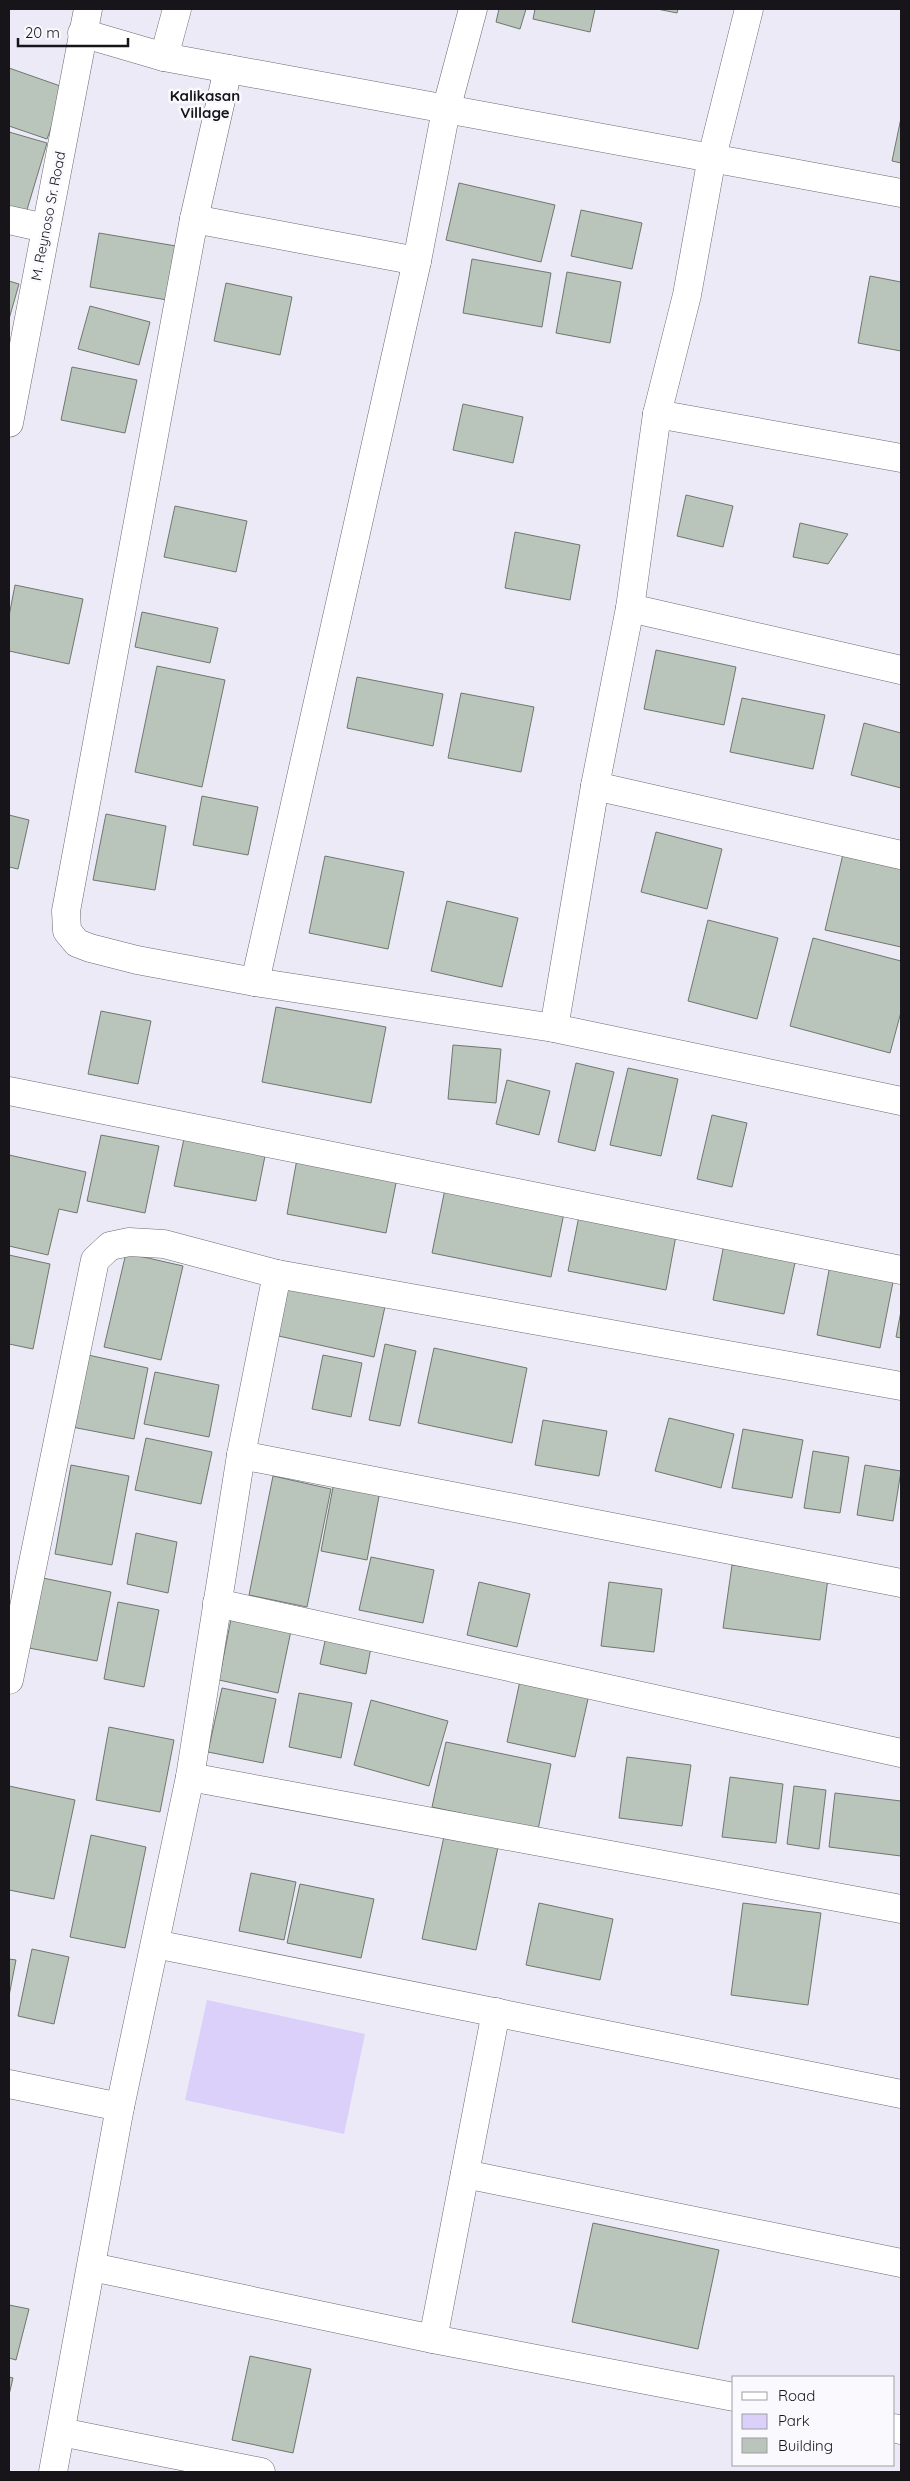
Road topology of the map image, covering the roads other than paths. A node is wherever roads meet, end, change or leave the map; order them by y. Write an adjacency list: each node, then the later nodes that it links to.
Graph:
1 (177, 9): 5 (street)
2 (473, 9): 7 (street)
3 (749, 9): 8 (street)
4 (85, 21): 5 (street); 12 (street, M. Reynoso Sr. Road)
5 (164, 57): 6 (street)
6 (228, 69): 7 (street); 10 (street)
7 (446, 110): 8 (street); 13 (street)
8 (712, 157): 9 (street); 14 (street)
9 (901, 193)
10 (194, 219): 13 (street); 21 (street)
11 (9, 220): 12 (street)
12 (45, 228): 15 (street, M. Reynoso Sr. Road)
13 (417, 261): 21 (street)
14 (657, 414): 16 (street); 17 (street)
15 (9, 423)
16 (901, 458)
17 (630, 608): 18 (street); 19 (street)
18 (901, 670)
19 (595, 786): 20 (street); 22 (street)
20 (901, 855)
21 (255, 982): 22 (street)
22 (554, 1028): 24 (street)
23 (9, 1091): 25 (street)
24 (901, 1101)
25 (901, 1270)
26 (277, 1274): 27 (street); 28 (street); 31 (street)
27 (901, 1386)
28 (241, 1455): 29 (street); 30 (street)
29 (901, 1583)
30 (217, 1603): 32 (street); 33 (street)
31 (9, 1680)
32 (901, 1753)
33 (190, 1777): 34 (street); 35 (street)
34 (901, 1909)
35 (155, 1944): 36 (street); 39 (street)
36 (496, 2012): 38 (street); 40 (street)
37 (9, 2084): 39 (street)
38 (901, 2094)
39 (120, 2107): 42 (street)
40 (465, 2174): 41 (street); 43 (street)
41 (901, 2263)
42 (92, 2268): 43 (street); 45 (street)
43 (433, 2339): 44 (street)
44 (732, 2397)
45 (61, 2432): 46 (street); 47 (street)
46 (53, 2472)
47 (261, 2472)

